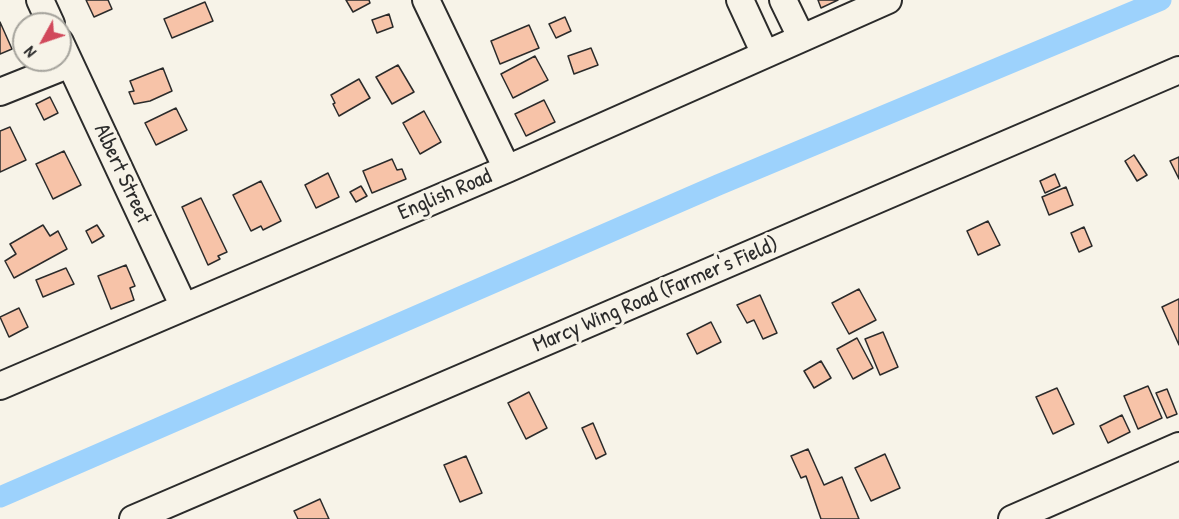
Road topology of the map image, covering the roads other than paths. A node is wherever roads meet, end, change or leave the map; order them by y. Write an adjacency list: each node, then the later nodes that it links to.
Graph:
1 (426, 0): 11 (street)
2 (740, 0): 6 (street)
3 (783, 0): 5 (street)
4 (888, 0): 5 (street, English Road)
5 (801, 37): 6 (street, English Road)
6 (765, 54): 11 (street, English Road)
7 (72, 68): 12 (street, Albert Street)
8 (1179, 70): 15 (street, Marcy Wing Road (Farmer's Field))
9 (33, 72): 10 (street)
10 (0, 92)
11 (507, 169): 12 (street, English Road)
12 (183, 306): 13 (street, English Road)
13 (0, 386)
14 (1179, 446): 16 (street)
15 (133, 519)
16 (1012, 519)

